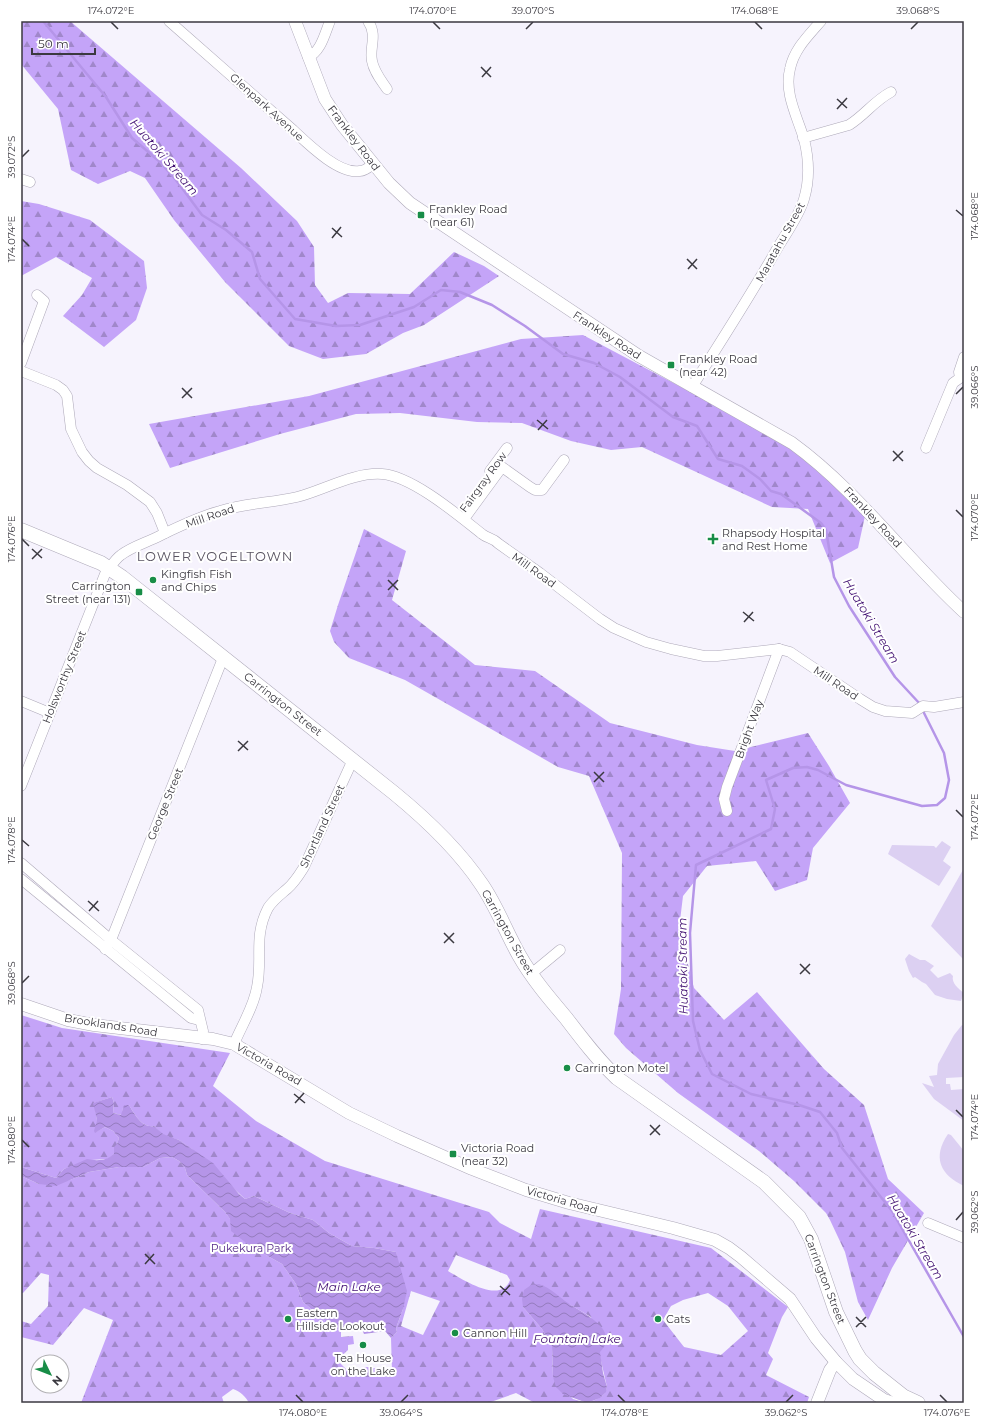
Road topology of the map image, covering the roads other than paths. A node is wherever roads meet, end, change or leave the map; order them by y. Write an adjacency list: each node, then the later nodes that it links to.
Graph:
1 (169, 21): 10 (street, Glenpark Avenue)
2 (295, 21): 6 (street, Frankley Road)
3 (330, 21): 6 (street)
4 (368, 21): 7 (street)
5 (821, 21): 9 (street, Maratahu Street)
6 (308, 57): 10 (street, Frankley Road)
7 (387, 88)
8 (891, 92): 9 (street)
9 (804, 138): 16 (street, Maratahu Street)
10 (373, 164): 16 (street, Frankley Road)
11 (37, 295): 13 (street)
12 (964, 357): 15 (street)
13 (21, 363)
14 (21, 371): 22 (street)
15 (962, 382): 18 (street)
16 (692, 387): 24 (street, Frankley Road)
17 (507, 448): 20 (street, Fairgray Row)
18 (926, 448)
19 (564, 460): 20 (street)
20 (461, 517): 22 (street, Mill Road); 25 (street, Mill Road)
21 (21, 530): 23 (main road, Carrington Street)
22 (165, 533): 23 (street, Mill Road)
23 (109, 568): 26 (main road, Carrington Street); 29 (street, Holsworthy Street)
24 (964, 612)
25 (779, 649): 28 (street, Mill Road); 32 (street, Bright Way)
26 (225, 658): 30 (main road, Carrington Street); 35 (street, George Street)
27 (21, 701): 29 (street)
28 (964, 702)
29 (50, 713): 31 (street, Holsworthy Street)
30 (354, 761): 38 (main road, Carrington Street); 42 (street, Shortland Street)
31 (21, 786)
32 (727, 811)
33 (21, 863): 35 (street)
34 (21, 879): 36 (street)
35 (111, 940): 36 (street, George Street); 40 (street)
36 (105, 949): 40 (street)
37 (560, 950): 38 (street)
38 (531, 974): 46 (main road, Carrington Street)
39 (21, 1004): 41 (street, Brooklands Road)
40 (200, 1020): 41 (street)
41 (202, 1039): 42 (street, Victoria Road)
42 (234, 1044): 45 (street, Victoria Road)
43 (928, 1223): 44 (street)
44 (964, 1238)
45 (836, 1362): 46 (street, Victoria Road); 47 (street)
46 (903, 1396): 48 (main road, Carrington Street)
47 (817, 1403)
48 (918, 1403)

